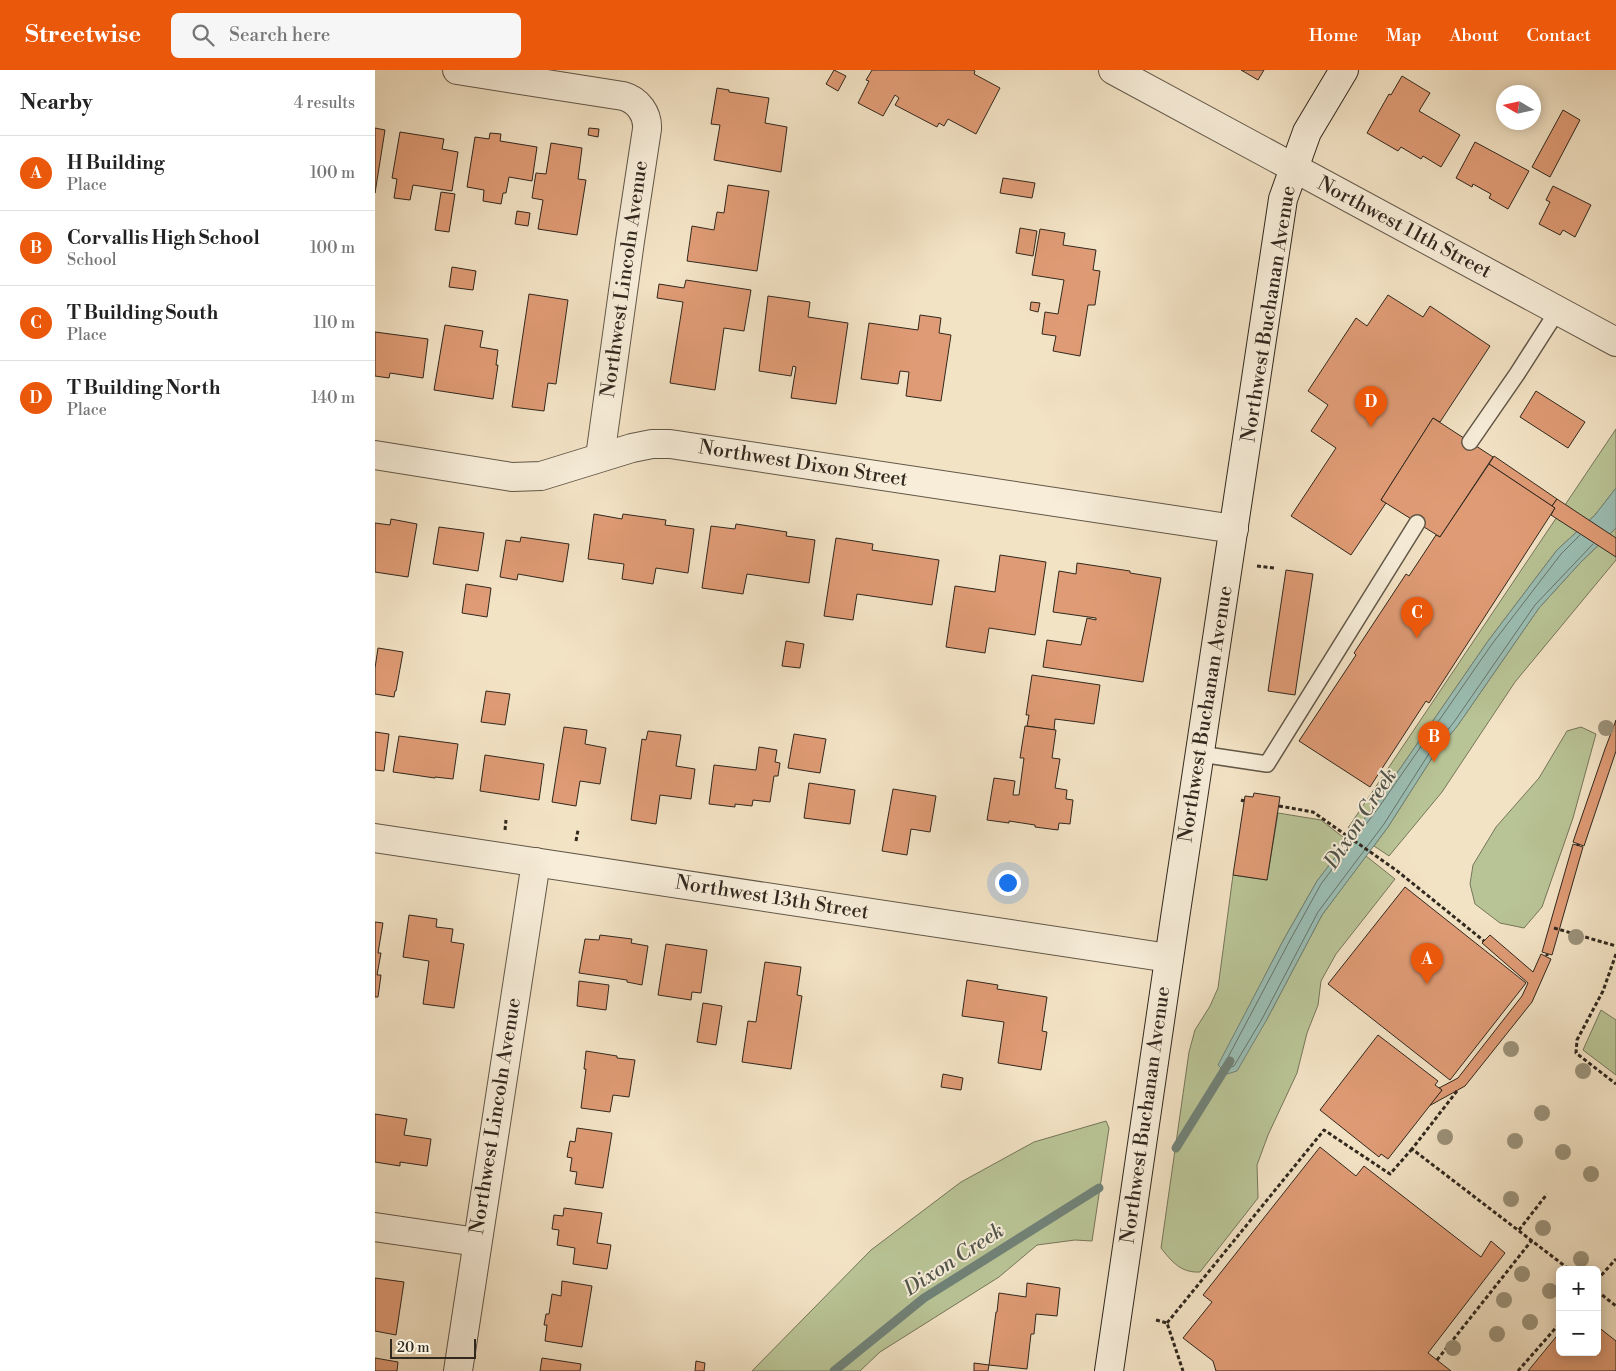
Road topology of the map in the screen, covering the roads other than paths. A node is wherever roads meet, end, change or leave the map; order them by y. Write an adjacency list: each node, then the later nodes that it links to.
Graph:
1 (457, 70): 9 (street, Northwest Lincoln Avenue)
2 (1113, 70): 4 (street, Northwest 11th Street)
3 (1344, 70): 4 (street, Northwest Buchanan Avenue)
4 (1294, 169): 5 (street, Northwest 11th Street); 11 (street, Northwest Buchanan Avenue)
5 (1558, 310): 6 (street, Northwest 11th Street); 7 (lane)
6 (1616, 342)
7 (1470, 442)
8 (375, 455): 9 (street, Northwest Dixon Street)
9 (600, 457): 11 (street, Northwest Dixon Street)
10 (1417, 522): 12 (lane)
11 (1234, 529): 12 (street, Northwest Buchanan Avenue)
12 (1200, 754): 15 (street, Northwest Buchanan Avenue)
13 (375, 838): 14 (street, Northwest 13th Street)
14 (536, 862): 15 (street, Northwest 13th Street); 17 (street, Northwest Lincoln Avenue)
15 (1169, 958): 19 (street, Northwest Buchanan Avenue)
16 (375, 1227): 17 (street)
17 (477, 1242): 18 (street, Northwest Lincoln Avenue)
18 (458, 1371)
19 (1109, 1371)

